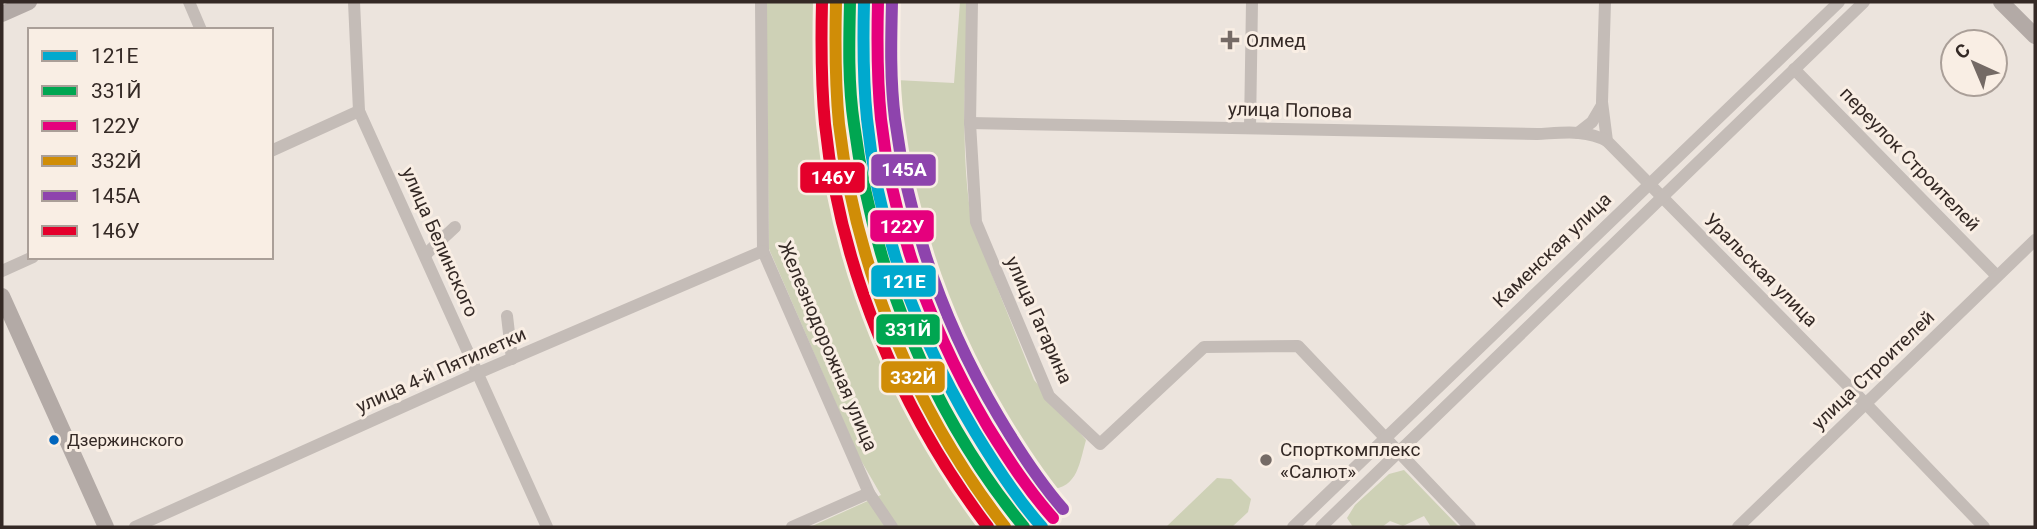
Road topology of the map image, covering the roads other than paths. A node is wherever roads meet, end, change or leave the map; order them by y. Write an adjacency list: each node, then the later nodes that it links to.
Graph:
1 (29, 2): 11 (main road)
2 (189, 2): 12 (street)
3 (354, 2): 16 (street, улица Белинского)
4 (761, 2): 26 (street, Железнодорожная улица)
5 (972, 2): 17 (street, улица Гагарина)
6 (1252, 2): 18 (street)
7 (1605, 2): 15 (street)
8 (1839, 2): 22 (street, Каменская улица)
9 (2001, 2): 13 (main road)
10 (1856, 4): 14 (street, Каменская улица)
11 (2, 14)
12 (200, 28)
13 (2035, 37)
14 (1794, 69): 23 (street, Каменская улица); 30 (street, переулок Строителей)
15 (1602, 102): 19 (street); 20 (street)
16 (359, 111): 21 (street); 27 (street, улица Белинского)
17 (971, 123): 18 (street, улица Попова); 36 (street, улица Гагарина)
18 (1251, 128): 19 (street, улица Попова)
19 (1578, 133): 20 (street, улица Попова)
20 (1607, 141): 22 (street, Уральская улица)
21 (273, 150)
22 (1648, 184): 23 (street, Уральская улица); 36 (street, Каменская улица)
23 (1662, 198): 35 (street, Уральская улица); 37 (street, Каменская улица)
24 (455, 228): 27 (street)
25 (2035, 240): 30 (street, улица Строителей)
26 (763, 251): 33 (street, улица 4-й Пятилетки); 38 (street, Железнодорожная улица)
27 (425, 255): 34 (street, улица Белинского)
28 (29, 259): 29 (street)
29 (2, 271)
30 (1997, 276): 35 (street, улица Строителей)
31 (2, 296): 39 (main road)
32 (507, 316): 33 (street)
33 (512, 359): 34 (street, улица 4-й Пятилетки)
34 (478, 373): 40 (street, улица 4-й Пятилетки); 41 (street, улица Белинского)
35 (1866, 404): 47 (street, улица Строителей); 48 (street, Уральская улица)
36 (1385, 438): 37 (street, улица Гагарина); 44 (street, Каменская улица)
37 (1399, 453): 45 (street, Каменская улица); 46 (street, улица Гагарина)
38 (869, 494): 42 (street); 43 (street, Железнодорожная улица)
39 (106, 527)
40 (135, 527)
41 (547, 527)
42 (792, 527)
43 (891, 527)
44 (1293, 527)
45 (1321, 527)
46 (1470, 527)
47 (1738, 527)
48 (1984, 527)

